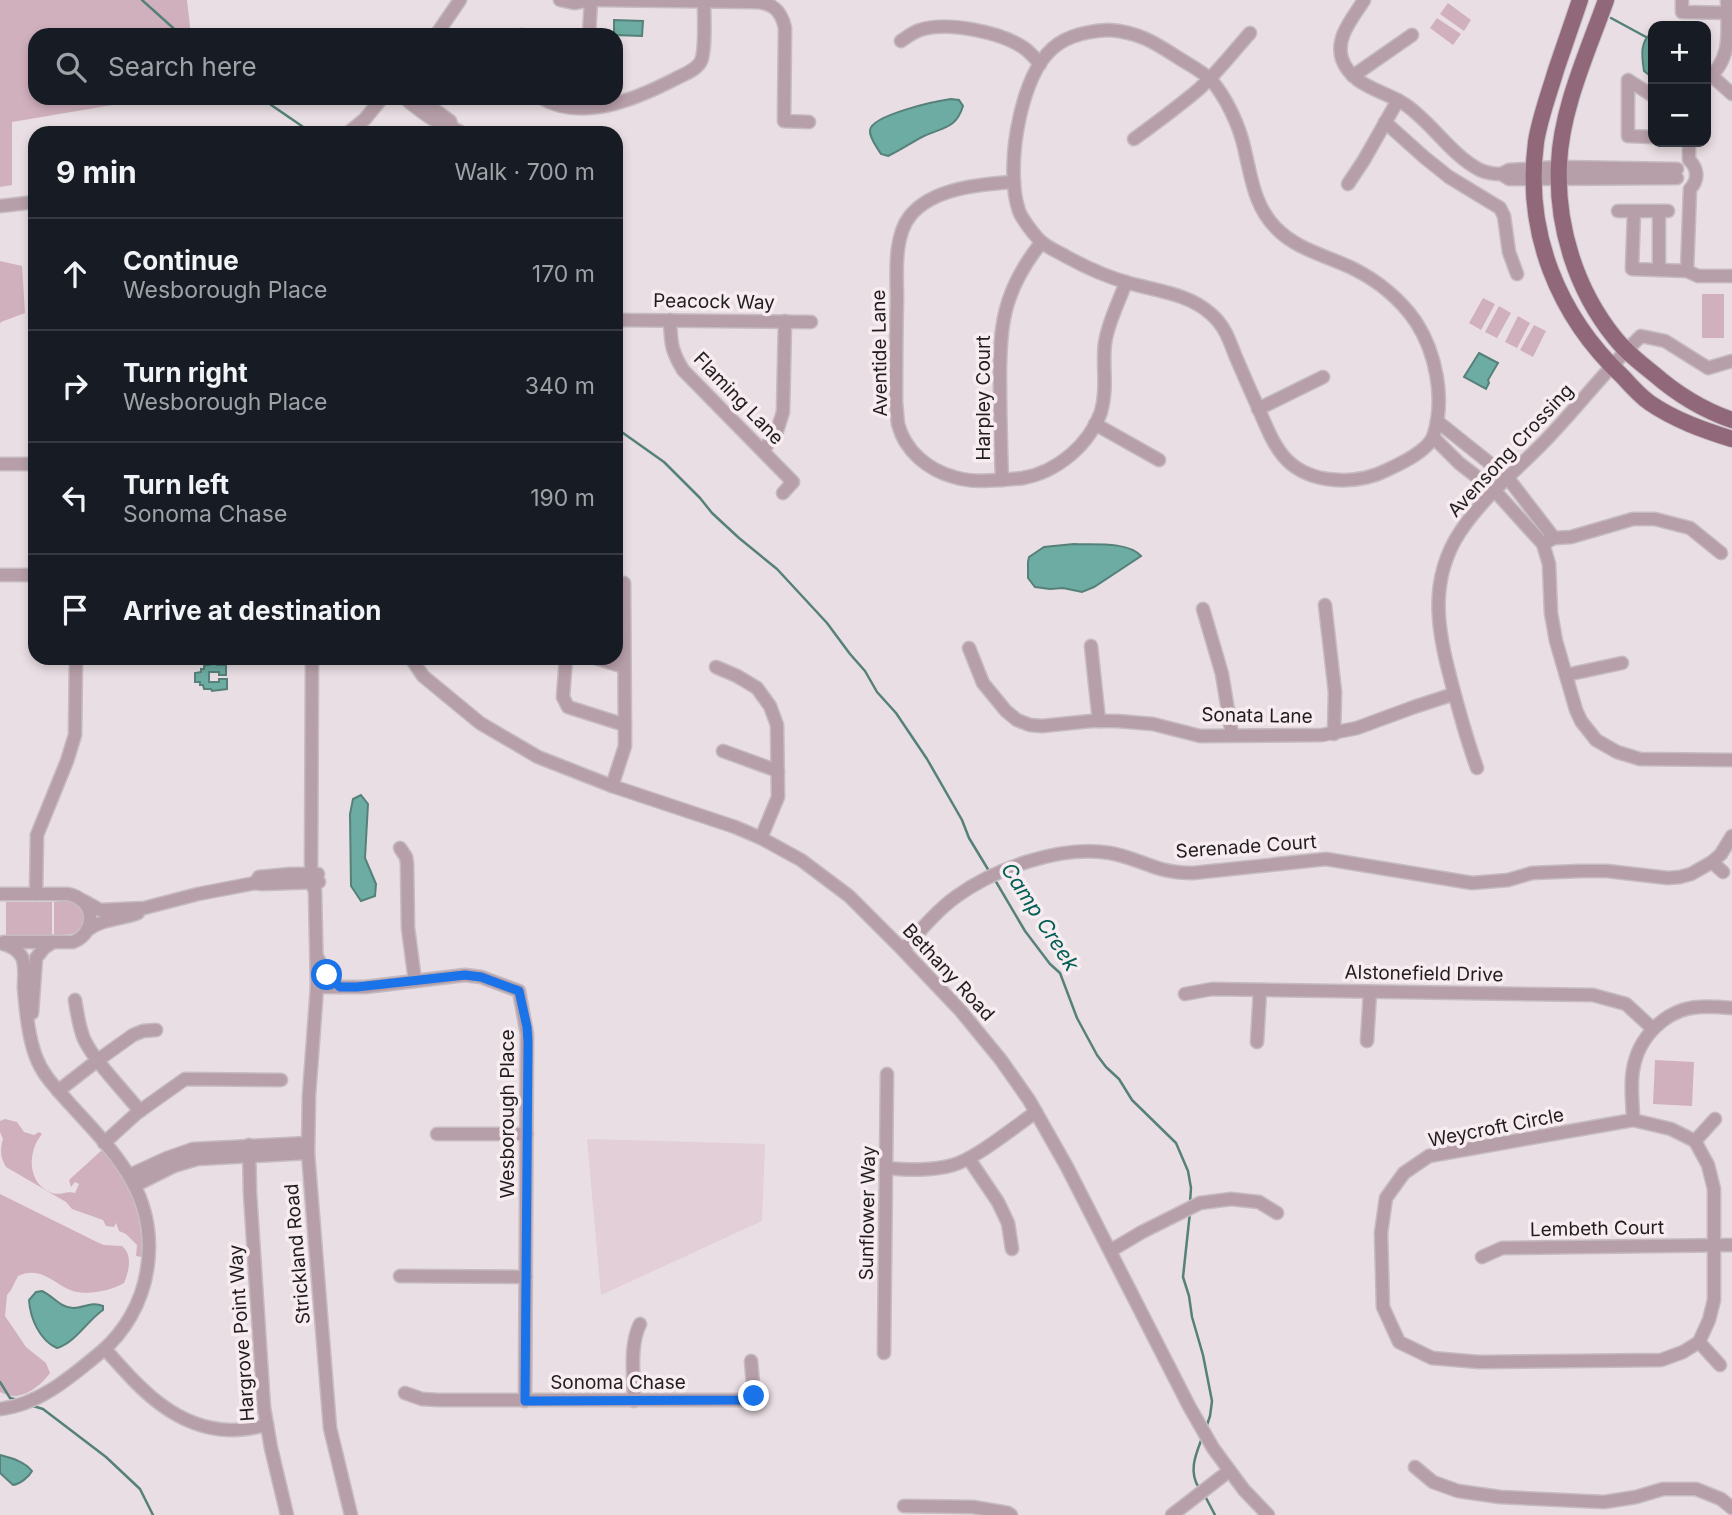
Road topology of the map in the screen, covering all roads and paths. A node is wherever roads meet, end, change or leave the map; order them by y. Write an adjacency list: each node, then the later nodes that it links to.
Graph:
1 (460, 0): 11 (street)
2 (560, 0): 3 (street)
3 (591, 0): 12 (street)
4 (598, 0): 9 (street)
5 (1364, 0): 17 (street)
6 (1580, 0): 39 (main road)
7 (1606, 0): 37 (main road)
8 (1682, 0): 10 (street)
9 (704, 1): 24 (street); 29 (street)
10 (1729, 9): 18 (street)
11 (441, 28)
12 (589, 28)
13 (1250, 33): 19 (street)
14 (1412, 35): 17 (street)
15 (901, 41): 16 (street)
16 (1040, 64): 19 (street); 40 (street)
17 (1353, 76): 23 (street)
18 (1711, 76)
19 (1210, 79): 34 (street); 63 (street)
20 (1711, 79): 22 (street)
21 (1648, 93): 33 (street)
22 (1732, 94)
23 (1398, 100): 30 (street); 39 (street)
24 (623, 101)
25 (377, 105): 31 (street)
26 (423, 105): 32 (street)
27 (583, 105): 28 (street)
28 (609, 105)
29 (809, 122)
30 (1385, 122): 41 (street); 50 (street)
31 (357, 126)
32 (454, 126)
33 (1648, 137)
34 (1134, 139)
35 (1689, 147): 36 (street)
36 (1689, 160): 38 (street); 42 (street)
37 (1559, 173): 38 (street); 39 (street); 57 (main road)
38 (1677, 173): 42 (street)
39 (1534, 174): 59 (main road)
40 (1014, 182): 47 (street); 72 (street, Aventide Lane)
41 (1348, 184)
42 (1690, 189): 49 (street)
43 (28, 203): 44 (street)
44 (0, 206)
45 (1618, 211): 46 (street)
46 (1634, 212): 48 (street); 48 (street)
47 (1041, 243): 52 (street); 72 (street, Harpley Court)
48 (1659, 270): 49 (street)
49 (1687, 271): 51 (street)
50 (1517, 274)
51 (1732, 276)
52 (1126, 282): 61 (street); 64 (street, Aventide Lane)
53 (623, 320): 54 (street, Peacock Way)
54 (670, 320): 55 (street, Peacock Way); 67 (street, Flaming Lane)
55 (785, 321): 56 (street, Peacock Way); 67 (street)
56 (811, 322)
57 (1626, 350): 58 (street); 59 (street, Avensong Crossing); 62 (main road)
58 (1732, 361)
59 (1612, 367): 66 (main road); 71 (street, Avensong Crossing)
60 (1323, 377): 61 (street)
61 (1258, 409): 65 (street)
62 (1732, 420)
63 (1437, 421): 65 (street); 71 (street)
64 (1095, 424): 68 (street); 72 (street, Aventide Lane)
65 (1434, 438): 73 (street)
66 (1732, 439)
67 (763, 451): 74 (street, Flaming Lane)
68 (1159, 460)
69 (0, 464): 70 (street)
70 (28, 464)
71 (1507, 477): 73 (street, Avensong Crossing); 75 (street)
72 (1002, 480)
73 (1495, 491): 75 (street); 93 (street, Avensong Crossing)
74 (783, 493)
75 (1548, 541): 76 (street); 92 (street)
76 (1721, 553)
77 (0, 575): 78 (street)
78 (28, 575)
79 (624, 583): 90 (street)
80 (1325, 605): 96 (street)
81 (1203, 609): 97 (street)
82 (1091, 646): 94 (street)
83 (969, 648): 94 (street, Sonata Lane)
84 (1622, 663): 92 (street)
85 (76, 665): 113 (street)
86 (312, 665): 100 (street)
87 (416, 665): 103 (street, Bethany Road)
88 (565, 665): 95 (street)
89 (618, 665): 90 (street)
90 (624, 667): 95 (street)
91 (716, 667): 102 (street)
92 (1566, 675): 99 (street)
93 (1454, 694): 96 (street, Sonata Lane); 101 (street, Avensong Crossing)
94 (1099, 721): 97 (street, Sonata Lane)
95 (625, 725): 103 (street)
96 (1334, 734): 97 (street, Sonata Lane)
97 (1232, 735)
98 (723, 751): 102 (street)
99 (1732, 760)
100 (312, 764): 107 (street); 111 (street)
101 (1477, 768)
102 (778, 771): 105 (street)
103 (612, 786): 105 (street, Bethany Road)
104 (1732, 836): 108 (street, Serenade Court)
105 (761, 838): 120 (street, Bethany Road)
106 (400, 848): 122 (street)
107 (311, 849): 110 (street); 111 (street)
108 (1712, 862): 109 (street); 120 (street, Serenade Court)
109 (1723, 872)
110 (288, 878): 111 (street); 115 (street); 116 (street)
111 (316, 881): 116 (street, Strickland Road)
112 (0, 894): 113 (street)
113 (36, 894): 114 (street)
114 (84, 901): 115 (street); 117 (street)
115 (144, 908): 117 (street)
116 (316, 912): 121 (street, Strickland Road)
117 (87, 930): 119 (street)
118 (0, 942): 119 (street); 132 (street)
119 (53, 942): 132 (street)
120 (903, 950): 140 (street, Bethany Road)
121 (316, 956): 123 (street, Strickland Road); 124 (street)
122 (415, 981): 124 (street, Wesborough Place); 144 (street, Wesborough Place)
123 (317, 987): 124 (street, Wesborough Place); 147 (street, Strickland Road)
124 (340, 987)
125 (1260, 990): 126 (street, Alstonefield Drive); 127 (street, Alstonefield Drive); 134 (street)
126 (1370, 992): 130 (street, Alstonefield Drive); 133 (street)
127 (1185, 994)
128 (75, 1000): 135 (street)
129 (1732, 1008): 130 (street)
130 (1652, 1028): 142 (street)
131 (156, 1030): 135 (street)
132 (30, 1034): 138 (street)
133 (1367, 1041)
134 (1258, 1042)
135 (98, 1060): 138 (street); 139 (street)
136 (887, 1073): 150 (street, Sunflower Way)
137 (281, 1080): 139 (street)
138 (58, 1091): 146 (street)
139 (140, 1111): 146 (street)
140 (1036, 1112): 149 (street); 156 (street, Bethany Road)
141 (1715, 1119): 145 (street)
142 (1633, 1120): 145 (street, Weycroft Circle); 161 (street, Weycroft Circle)
143 (437, 1134): 144 (street)
144 (527, 1134): 159 (street, Wesborough Place)
145 (1695, 1141): 153 (street)
146 (104, 1143): 151 (street)
147 (308, 1148): 148 (street); 176 (street, Strickland Road)
148 (249, 1151): 151 (street); 170 (street, Hargrove Point Way)
149 (969, 1158): 150 (street); 155 (street)
150 (887, 1168): 163 (street, Sunflower Way)
151 (133, 1180): 162 (street)
152 (1277, 1213): 156 (street)
153 (1715, 1245): 154 (street, Lembeth Court); 157 (street, Lembeth Court); 161 (street)
154 (1732, 1245)
155 (1012, 1249)
156 (1110, 1251): 172 (street, Bethany Road)
157 (1482, 1257)
158 (400, 1276): 159 (street)
159 (526, 1277): 167 (street, Wesborough Place)
160 (640, 1324): 168 (street)
161 (1699, 1342): 165 (street)
162 (105, 1349): 169 (street); 170 (street)
163 (884, 1353)
164 (751, 1361): 168 (street, Sonoma Chase)
165 (1720, 1365)
166 (405, 1393): 167 (street, Sonoma Chase)
167 (525, 1401): 168 (street, Sonoma Chase)
168 (634, 1401)
169 (6, 1408)
170 (267, 1425): 175 (street, Hargrove Point Way)
171 (1415, 1467): 174 (street)
172 (1229, 1471): 178 (street); 179 (street, Bethany Road)
173 (904, 1506): 177 (street)
174 (1732, 1508)
175 (287, 1515)
176 (351, 1515)
177 (1012, 1515)
178 (1172, 1515)
179 (1268, 1515)

